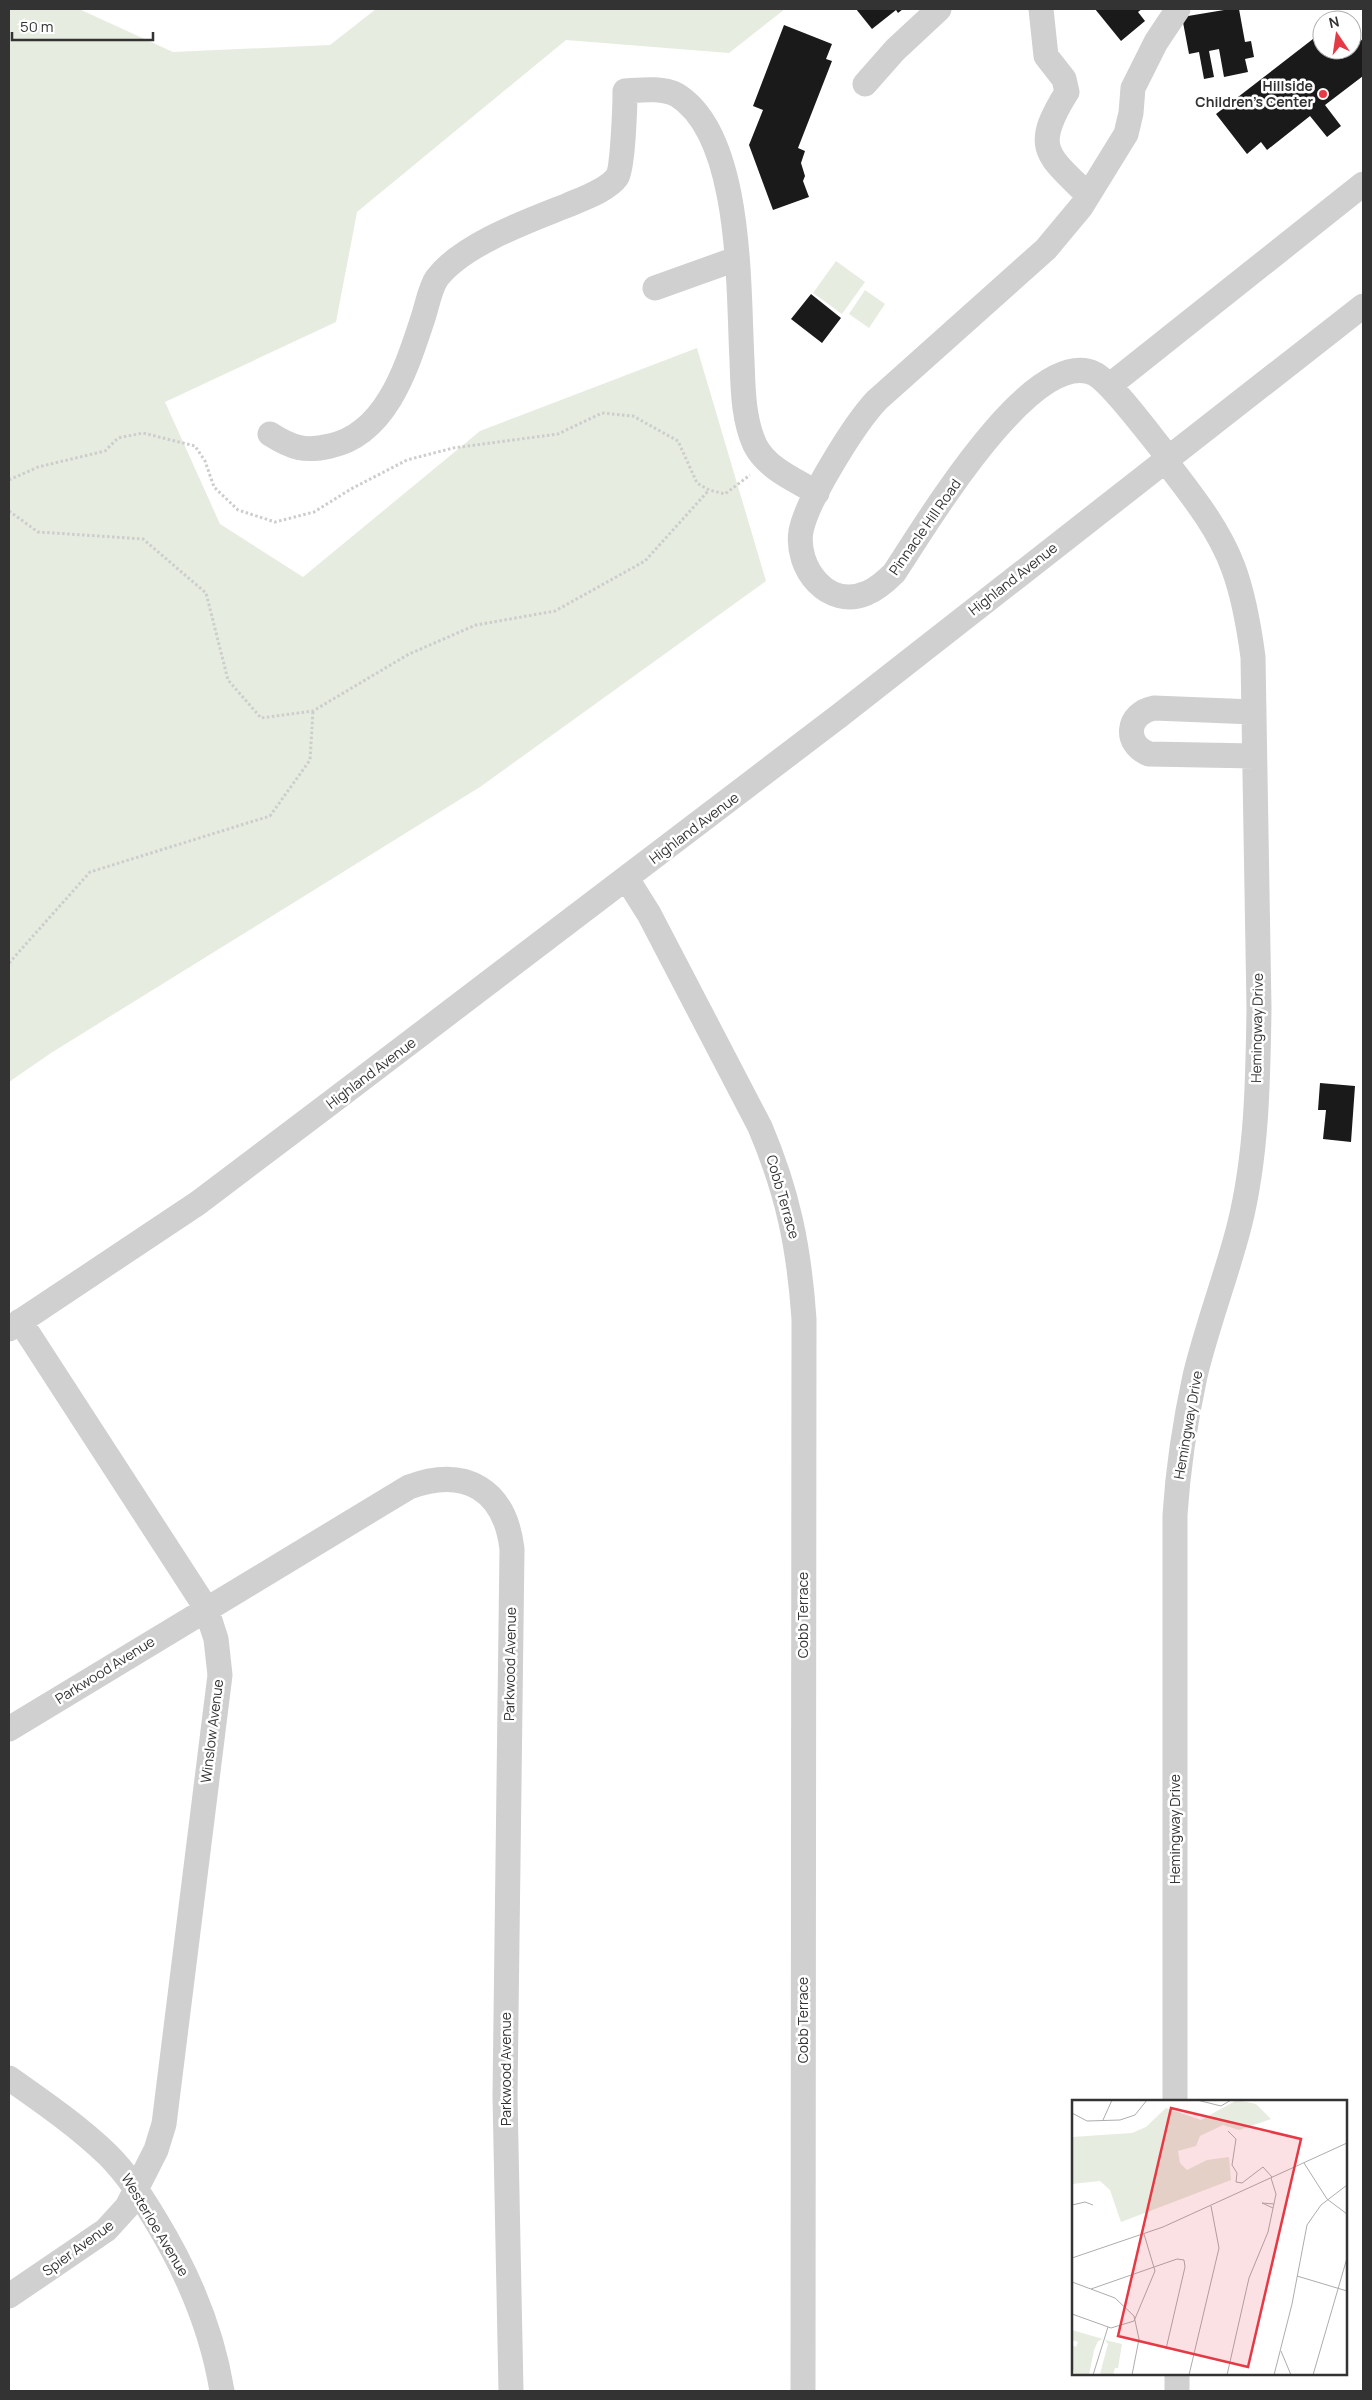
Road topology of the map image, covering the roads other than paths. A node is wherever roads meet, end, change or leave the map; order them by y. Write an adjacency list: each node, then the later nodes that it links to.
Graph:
1 (939, 9): 4 (street)
2 (1041, 9): 6 (street)
3 (1178, 9): 6 (street, Pinnacle Hill Road)
4 (865, 84)
5 (1363, 184): 10 (street)
6 (1088, 195): 13 (street, Pinnacle Hill Road)
7 (736, 259): 8 (street); 11 (street); 13 (street)
8 (655, 288)
9 (1363, 306): 12 (street, Highland Avenue)
10 (1109, 386): 12 (street, Pinnacle Hill Road); 13 (street, Pinnacle Hill Road)
11 (270, 434)
12 (1166, 458): 14 (street, Hemingway Drive); 16 (street, Highland Avenue)
13 (817, 493)
14 (1254, 712): 15 (street, Hemingway Drive); 15 (street)
15 (1254, 756): 21 (street, Hemingway Drive)
16 (627, 879): 17 (street, Highland Avenue); 27 (street, Cobb Terrace)
17 (14, 1325): 18 (street, Winslow Avenue)
18 (206, 1608): 19 (street, Parkwood Avenue); 22 (street, Winslow Avenue); 26 (street, Parkwood Avenue)
19 (9, 1729)
20 (9, 2078): 22 (street, Westerloe Avenue)
21 (1175, 2100)
22 (136, 2189): 23 (street, Spier Avenue); 25 (street, Westerloe Avenue)
23 (9, 2296)
24 (1177, 2375): 28 (street)
25 (222, 2391)
26 (511, 2391)
27 (802, 2391)
28 (1177, 2391)

